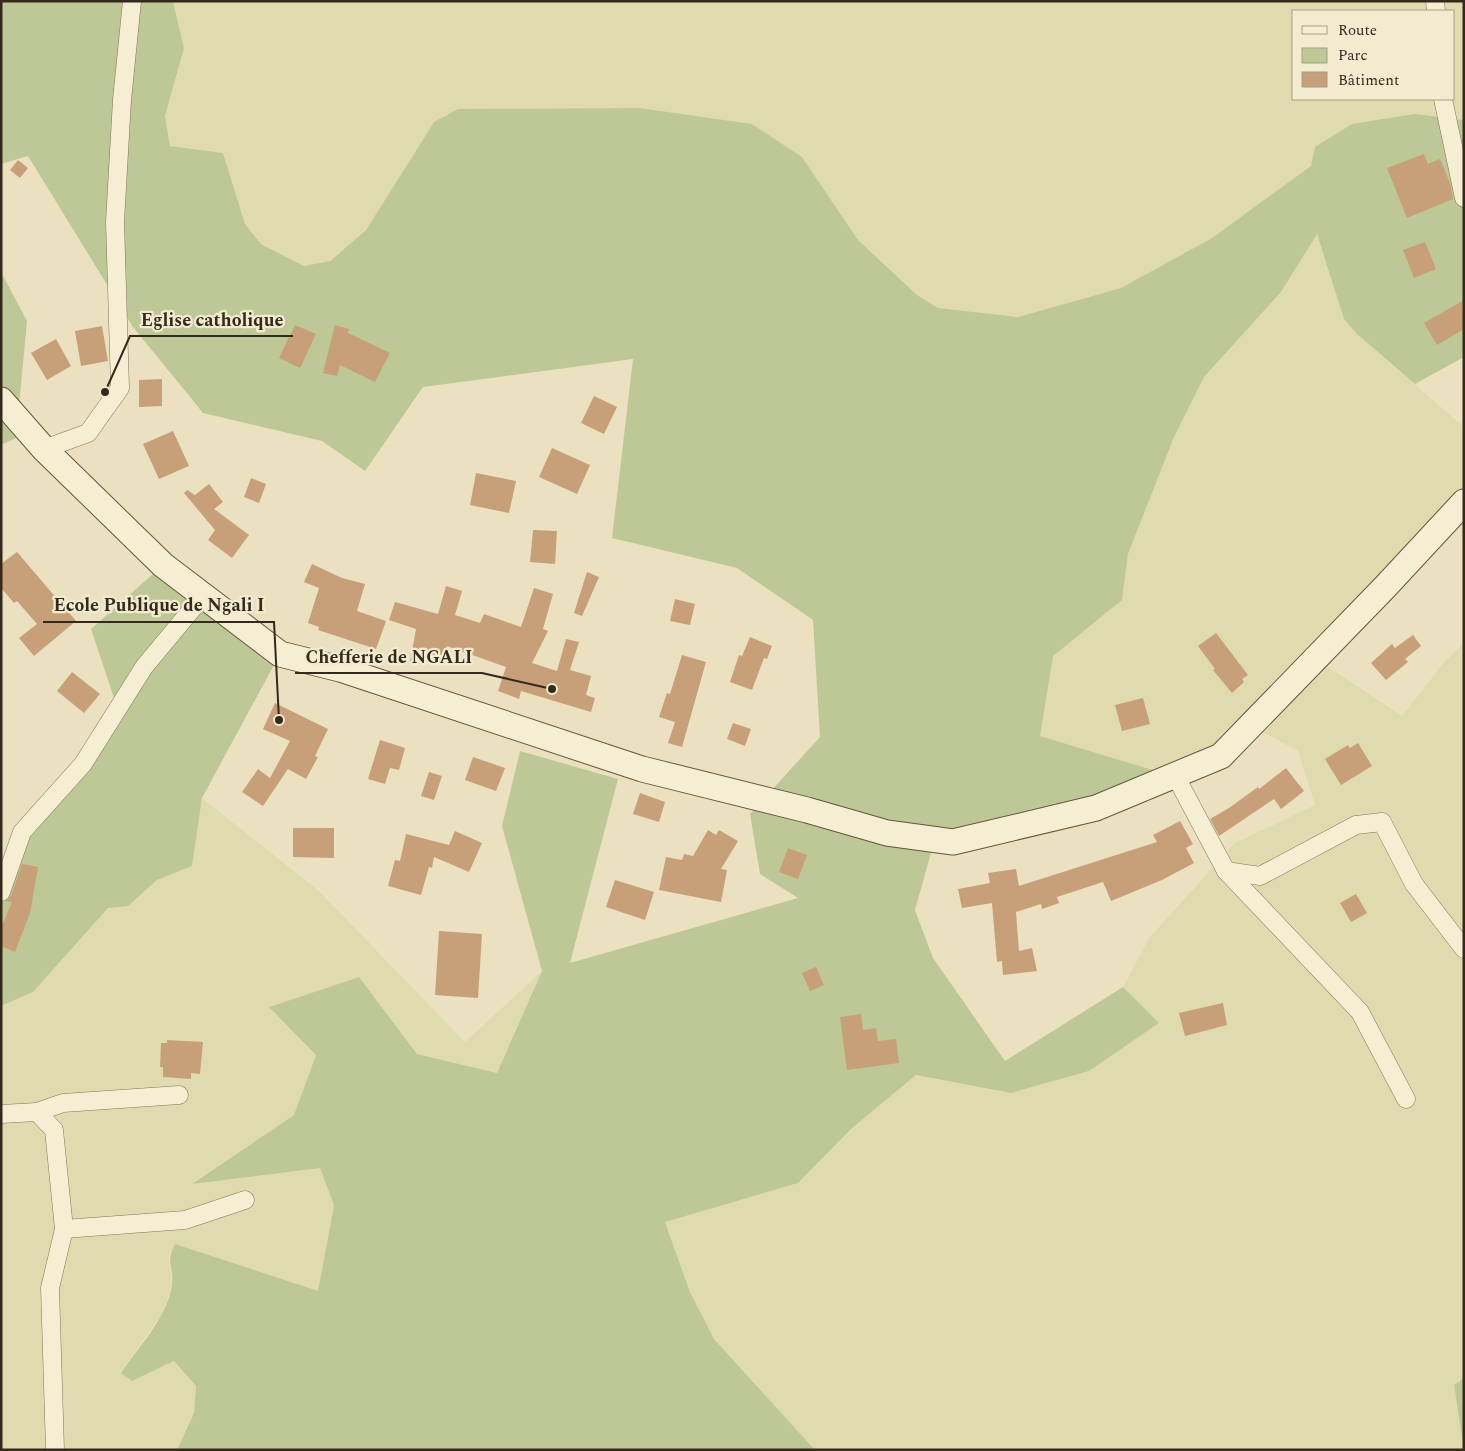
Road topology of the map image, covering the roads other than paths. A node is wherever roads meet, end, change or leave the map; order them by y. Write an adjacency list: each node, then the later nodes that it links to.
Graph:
1 (132, 1): 5 (street)
2 (1443, 100): 3 (street)
3 (1464, 198)
4 (4, 409): 5 (street)
5 (44, 449): 7 (street)
6 (1464, 502): 8 (street)
7 (203, 596): 8 (street); 10 (street)
8 (1176, 777): 9 (street)
9 (1226, 871): 11 (street); 13 (street)
10 (1, 892)
11 (1464, 948)
12 (179, 1095): 14 (street)
13 (1406, 1099)
14 (38, 1112): 15 (street); 17 (street)
15 (1, 1114)
16 (245, 1200): 17 (street)
17 (64, 1229): 18 (street)
18 (56, 1450)

